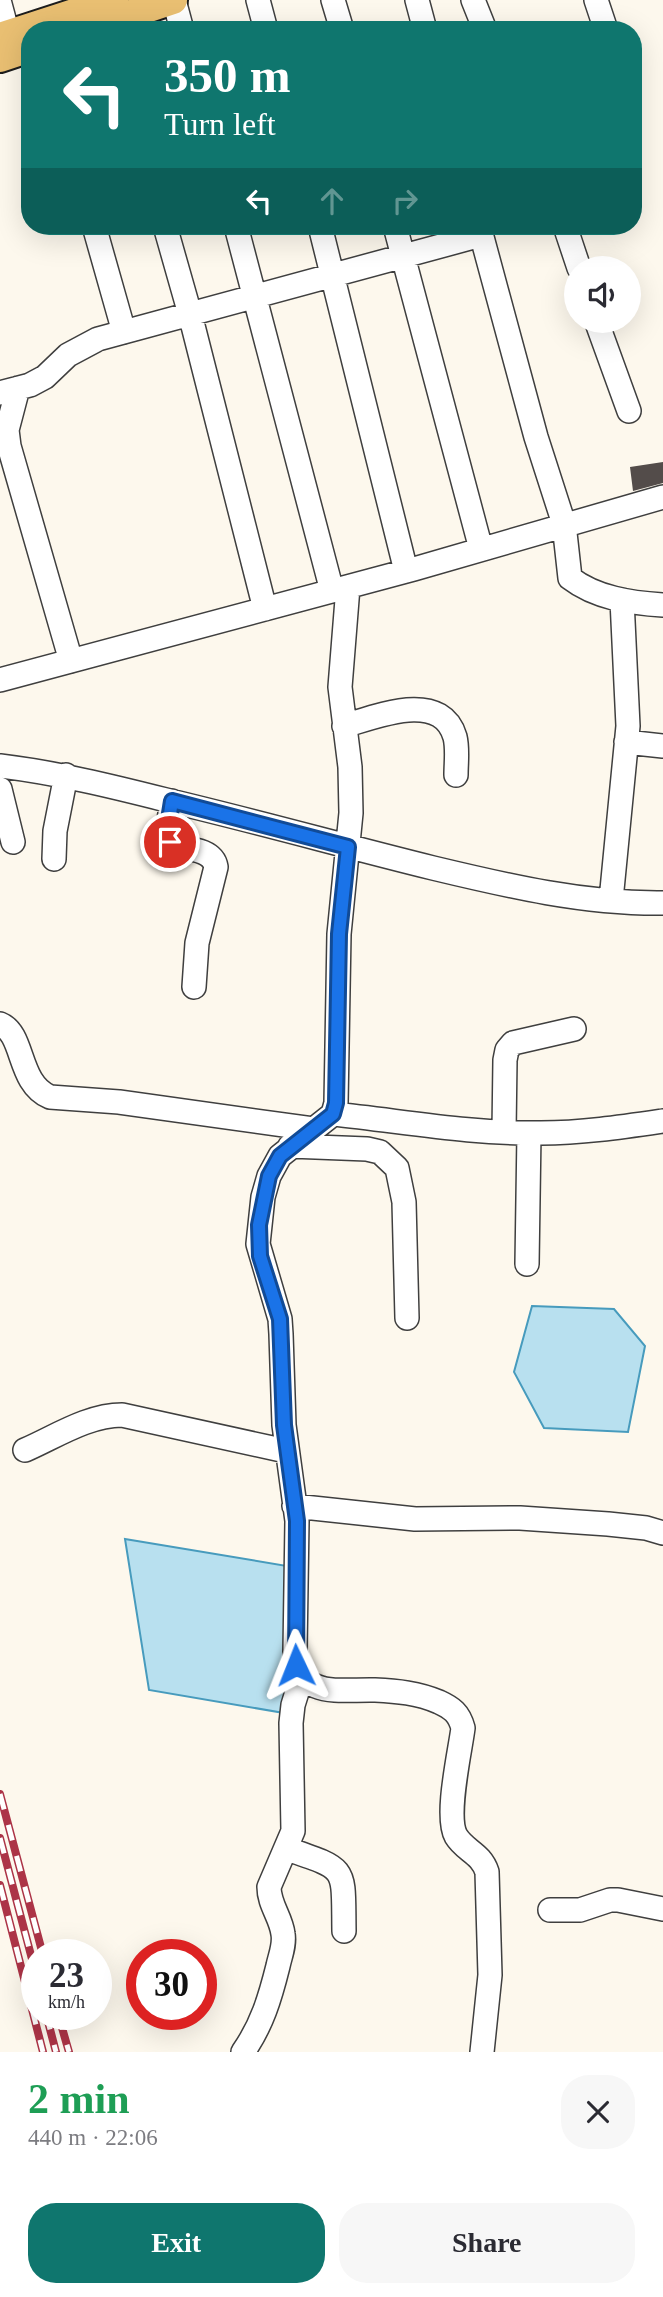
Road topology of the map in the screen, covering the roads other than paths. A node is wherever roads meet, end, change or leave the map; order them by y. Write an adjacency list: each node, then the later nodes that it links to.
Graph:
1 (174, 0): 8 (main road); 10 (street)
2 (258, 0): 11 (street)
3 (333, 0): 12 (street)
4 (416, 0): 13 (street)
5 (472, 0): 14 (street)
6 (596, 0): 15 (street)
7 (0, 4): 16 (street)
8 (100, 15): 9 (main road)
9 (82, 21)
10 (180, 21)
11 (264, 21)
12 (339, 21)
13 (422, 21)
14 (481, 21)
15 (603, 21)
16 (9, 45)
17 (97, 235): 30 (street)
18 (168, 235): 29 (street)
19 (238, 235): 28 (street)
20 (322, 235): 27 (street)
21 (398, 235): 25 (street)
22 (465, 235): 25 (street)
23 (481, 235): 35 (street)
24 (568, 235): 26 (street)
25 (404, 256): 27 (street); 36 (street)
26 (575, 256)
27 (333, 275): 28 (street); 37 (street)
28 (255, 297): 29 (street); 38 (street)
29 (190, 314): 30 (street); 41 (street)
30 (124, 332): 32 (street)
31 (601, 333): 33 (street)
32 (9, 391): 42 (street)
33 (629, 411)
34 (663, 497): 35 (street)
35 (564, 524): 36 (street); 39 (street)
36 (481, 549): 37 (street)
37 (406, 571): 38 (street)
38 (340, 589): 41 (street); 44 (street)
39 (622, 600): 40 (street); 45 (street)
40 (663, 605)
41 (265, 609): 42 (street)
42 (71, 661): 43 (street)
43 (0, 680)
44 (344, 726): 49 (street); 53 (street)
45 (626, 742): 46 (street); 55 (street)
46 (663, 746)
47 (0, 766): 48 (street)
48 (66, 775): 51 (street); 54 (street)
49 (456, 775)
50 (0, 789): 52 (street)
51 (172, 801): 53 (street); 57 (street)
52 (13, 842)
53 (348, 847): 55 (street); 60 (street)
54 (54, 859)
55 (611, 900): 56 (street)
56 (663, 904)
57 (194, 987)
58 (0, 1024): 62 (street)
59 (574, 1029): 63 (street)
60 (333, 1114): 62 (street); 63 (street)
61 (663, 1121): 64 (street)
62 (313, 1129): 65 (street)
63 (504, 1131): 64 (street)
64 (529, 1133): 66 (street)
65 (290, 1146): 67 (street); 69 (street)
66 (527, 1264)
67 (407, 1318)
68 (24, 1450): 69 (street)
69 (286, 1451): 70 (street)
70 (294, 1506): 71 (street); 72 (street)
71 (663, 1534)
72 (302, 1676): 73 (street); 78 (street)
73 (287, 1849): 76 (street); 77 (street)
74 (663, 1909): 75 (street)
75 (550, 1910)
76 (344, 1931)
77 (243, 2052)
78 (482, 2052)

